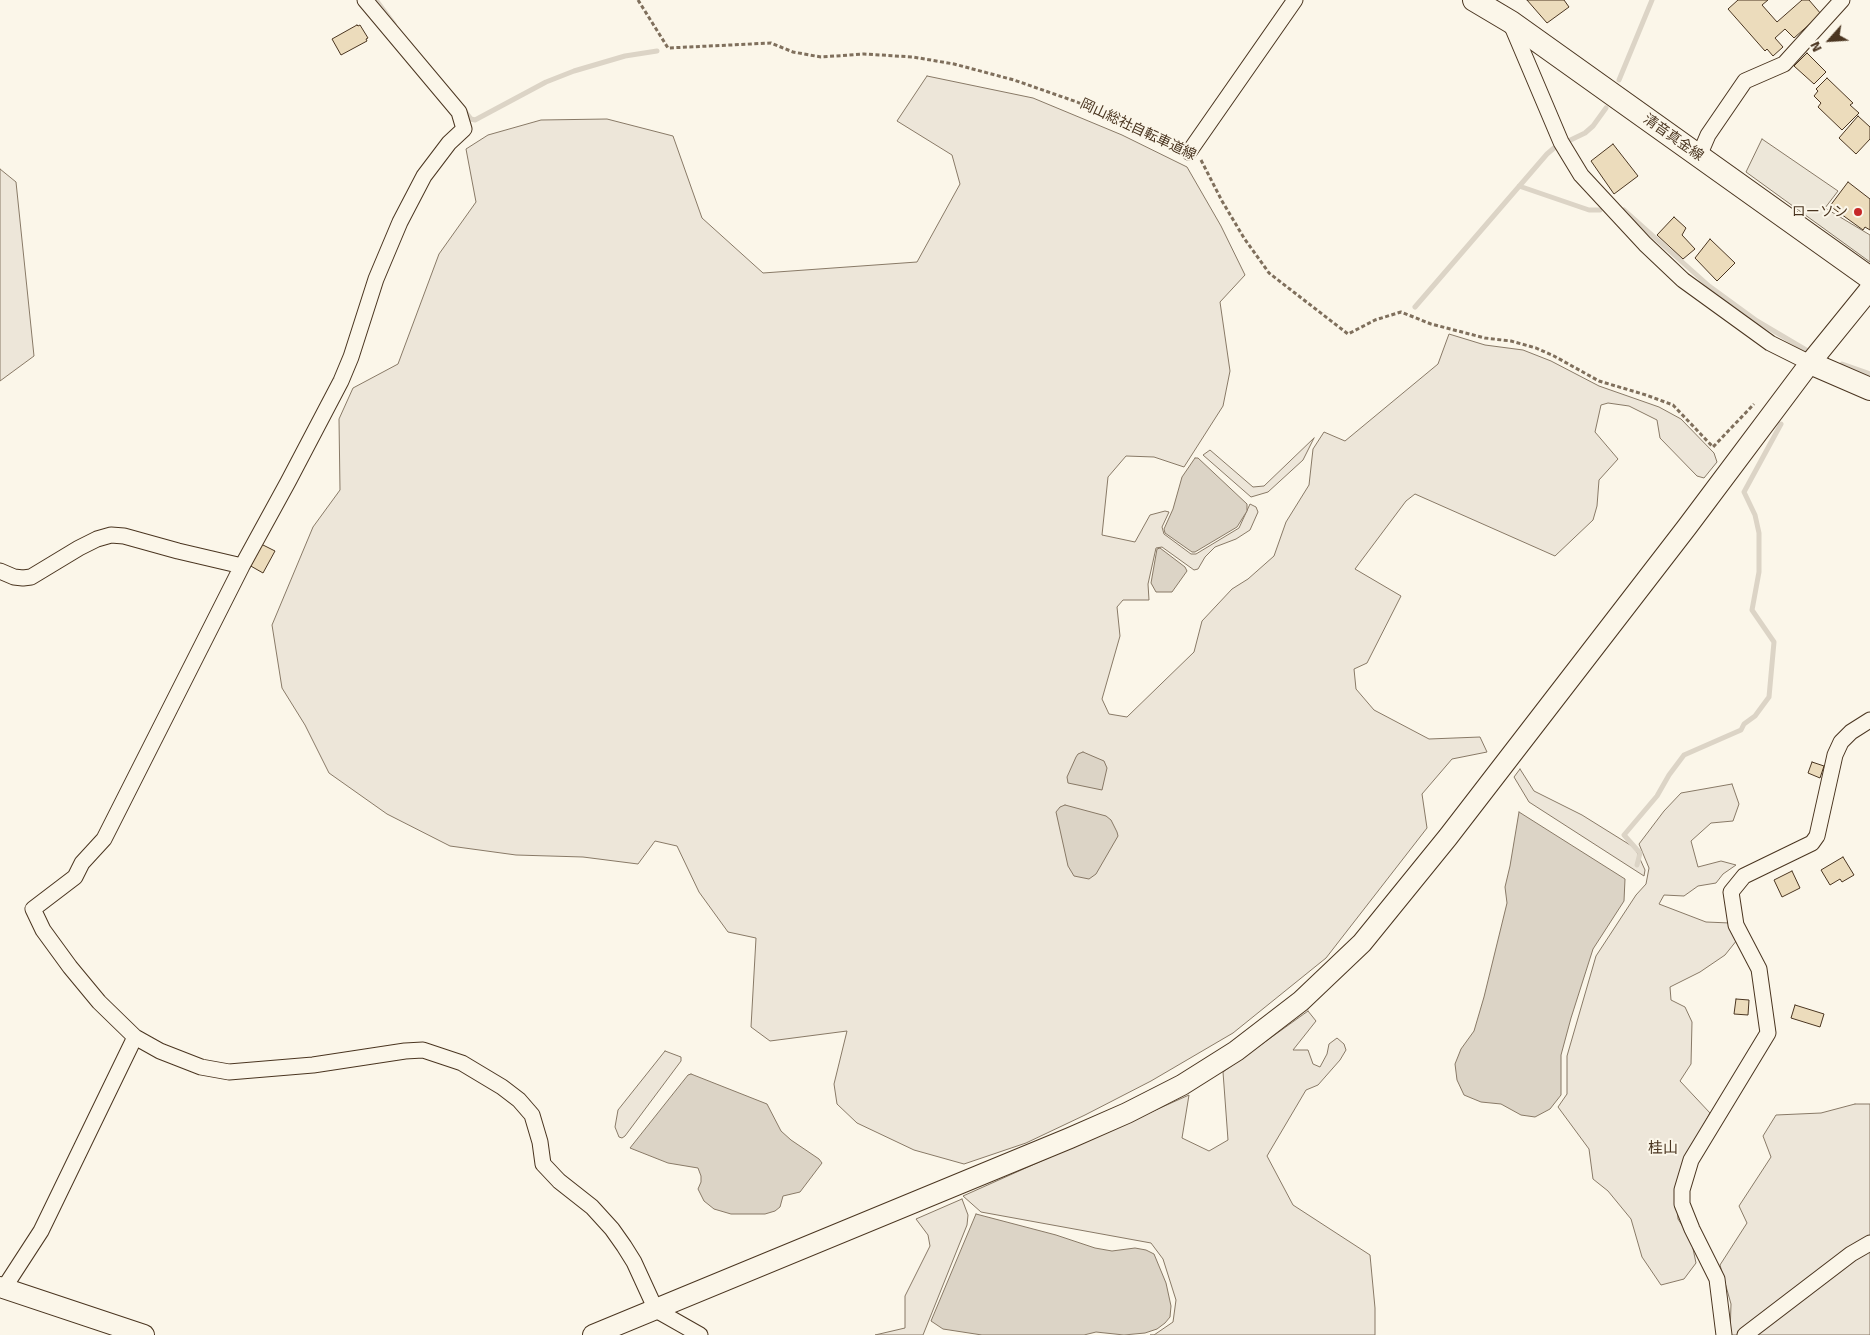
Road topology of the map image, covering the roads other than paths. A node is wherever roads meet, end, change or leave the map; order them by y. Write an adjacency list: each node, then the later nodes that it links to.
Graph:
1 (365, 0): 12 (street)
2 (1295, 0): 6 (street)
3 (1474, 0): 5 (main road, 清音真金線)
4 (1842, 0): 7 (street)
5 (1511, 22): 7 (main road, 清音真金線); 10 (street)
6 (1189, 152)
7 (1699, 156): 8 (main road, 清音真金線)
8 (1870, 278)
9 (1870, 289): 10 (street)
10 (1810, 363): 11 (main road); 18 (street)
11 (1870, 389)
12 (242, 566): 13 (street); 15 (street)
13 (0, 571)
14 (1870, 720): 23 (street)
15 (134, 1037): 17 (street); 18 (street)
16 (1870, 1243): 19 (street)
17 (2, 1288): 20 (street)
18 (656, 1310): 21 (street); 22 (street)
19 (1748, 1334)
20 (144, 1335)
21 (593, 1335)
22 (700, 1335)
23 (1724, 1335)

